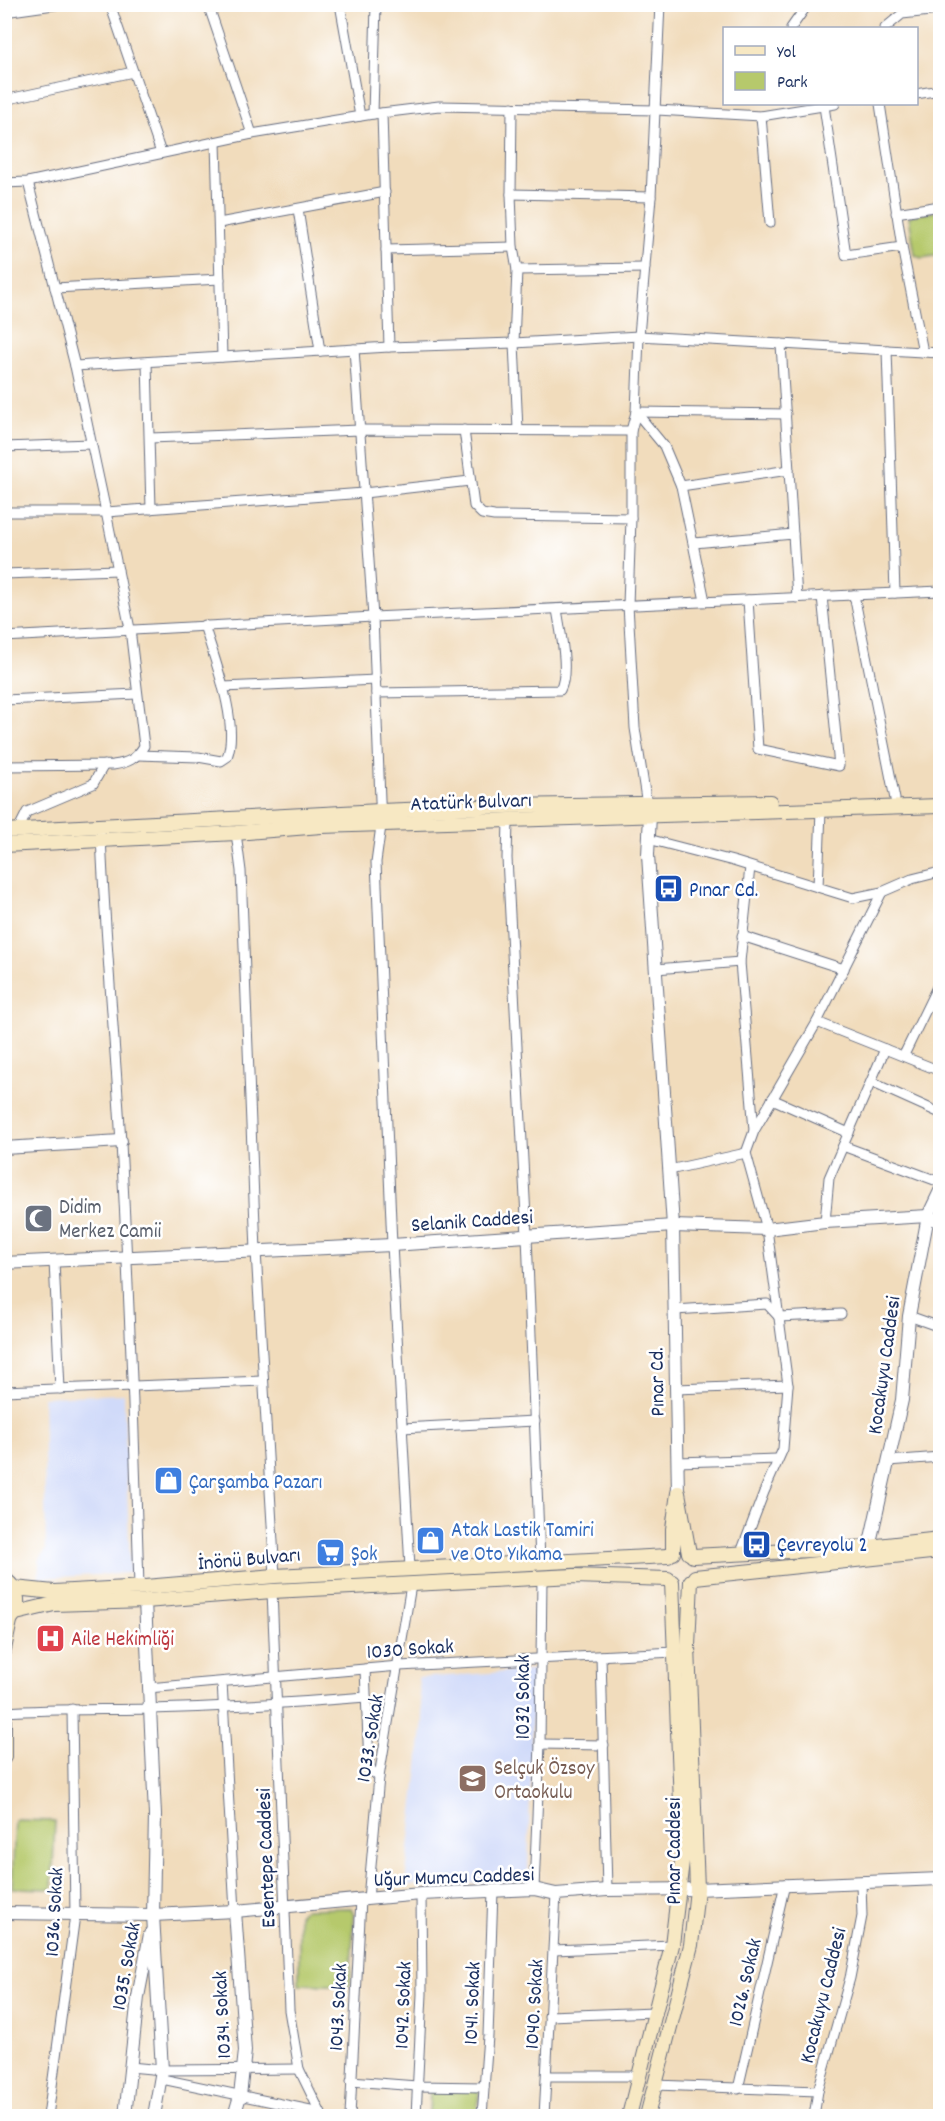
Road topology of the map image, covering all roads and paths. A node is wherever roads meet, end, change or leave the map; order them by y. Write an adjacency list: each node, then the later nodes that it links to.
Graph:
1 (61, 4): 10 (street)
2 (110, 4): 14 (street)
3 (208, 4): 26 (street)
4 (340, 4): 24 (street)
5 (376, 4): 23 (street)
6 (660, 4): 22 (street)
7 (808, 4): 12 (street)
8 (895, 4): 11 (street)
9 (940, 10): 11 (street)
10 (4, 12)
11 (902, 14): 13 (street)
12 (792, 27)
13 (886, 27)
14 (133, 72): 17 (street); 28 (street)
15 (940, 90): 16 (street)
16 (918, 94)
17 (4, 100)
18 (830, 105): 20 (street)
19 (880, 105): 36 (street)
20 (824, 106): 25 (street); 40 (street)
21 (512, 108): 22 (street); 23 (street); 32 (street)
22 (657, 110): 25 (street); 33 (street)
23 (377, 113): 24 (street); 31 (street)
24 (360, 116): 26 (street)
25 (761, 116): 38 (street)
26 (252, 134): 27 (street)
27 (216, 142): 28 (street); 37 (street)
28 (161, 153): 29 (street)
29 (28, 182): 30 (street); 45 (street)
30 (4, 183)
31 (385, 192): 35 (street); 41 (street)
32 (511, 194): 33 (street); 39 (street)
33 (651, 197): 42 (street)
34 (940, 206): 36 (street)
35 (298, 209): 37 (street); 52 (street)
36 (896, 213): 40 (street)
37 (219, 223): 44 (street)
38 (770, 223)
39 (513, 247): 41 (street); 43 (street)
40 (902, 247): 53 (street)
41 (386, 250): 49 (street)
42 (645, 268): 43 (street); 46 (street)
43 (517, 270): 47 (street)
44 (220, 279): 45 (street); 55 (street)
45 (55, 288): 57 (street)
46 (639, 336): 47 (street); 48 (street); 58 (street)
47 (514, 344): 49 (street); 62 (street)
48 (781, 344): 51 (street); 59 (street)
49 (389, 346): 50 (street)
50 (354, 349): 52 (street); 60 (street)
51 (887, 350): 53 (street); 80 (street)
52 (320, 351): 55 (street)
53 (923, 352): 54 (street)
54 (940, 353)
55 (222, 357): 56 (street)
56 (147, 362): 57 (street); 64 (street)
57 (75, 366): 65 (street)
58 (636, 412): 59 (street); 63 (street); 69 (street)
59 (786, 414): 67 (street)
60 (360, 430): 61 (street); 64 (street); 70 (street)
61 (464, 430): 62 (street); 68 (street)
62 (518, 430): 63 (street)
63 (631, 431): 74 (street)
64 (150, 438): 71 (street)
65 (91, 444): 66 (street); 73 (street)
66 (4, 447)
67 (789, 471): 69 (street); 75 (street)
68 (470, 481): 70 (street); 74 (street)
69 (681, 486): 76 (street)
70 (364, 493): 71 (street); 88 (street)
71 (152, 509): 73 (street)
72 (4, 512): 73 (street)
73 (106, 512): 77 (street)
74 (631, 518): 86 (street)
75 (793, 534): 76 (street); 83 (street)
76 (694, 543): 85 (street)
77 (118, 570): 78 (street); 90 (street)
78 (4, 574)
79 (940, 591): 80 (street)
80 (895, 593): 81 (street)
81 (854, 595): 82 (street); 101 (street)
82 (822, 596): 83 (street); 84 (street)
83 (797, 597): 84 (street)
84 (748, 600): 85 (street)
85 (705, 601): 86 (street)
86 (628, 605): 87 (street); 103 (street)
87 (557, 609): 88 (street); 95 (street)
88 (373, 616): 89 (street); 92 (street)
89 (204, 626): 90 (street); 93 (street)
90 (130, 629): 91 (street); 94 (street)
91 (4, 637)
92 (375, 680): 93 (street); 95 (street)
93 (224, 687): 97 (street)
94 (137, 693): 96 (street); 97 (street)
95 (376, 693): 105 (street)
96 (4, 700)
97 (138, 755): 98 (street)
98 (104, 765): 99 (street); 109 (street)
99 (4, 766)
100 (940, 798): 101 (main road, Atatürk Bulvarı)
101 (895, 799): 103 (main road, Atatürk Bulvarı)
102 (940, 806): 104 (main road, Atatürk Bulvarı)
103 (649, 810): 104 (main road, Atatürk Bulvarı); 105 (main road, Atatürk Bulvarı); 106 (main road, Atatürk Bulvarı); 111 (street, Pınar Cd.)
104 (820, 810): 116 (street)
105 (380, 811): 107 (main road, Atatürk Bulvarı); 108 (street)
106 (508, 821): 108 (main road, Atatürk Bulvarı); 144 (street)
107 (100, 826): 109 (main road, Atatürk Bulvarı); 112 (street)
108 (381, 826): 110 (main road, Atatürk Bulvarı); 145 (street)
109 (11, 830)
110 (236, 833): 112 (main road, Atatürk Bulvarı); 146 (street)
111 (648, 838): 114 (street); 120 (street, Pınar Cd.)
112 (101, 841): 113 (main road, Atatürk Bulvarı); 132 (street)
113 (4, 845)
114 (750, 867): 116 (street); 118 (street)
115 (940, 872): 117 (street)
116 (818, 887): 117 (street)
117 (882, 892): 121 (street)
118 (742, 936): 119 (street); 121 (street)
119 (740, 962): 120 (street); 130 (street)
120 (656, 969): 136 (street, Pınar Cd.)
121 (844, 969): 123 (street)
122 (940, 981): 125 (street)
123 (817, 1022): 124 (street); 128 (street)
124 (885, 1048): 125 (street); 127 (street)
125 (904, 1055): 126 (street)
126 (940, 1071)
127 (871, 1082): 129 (street); 131 (street)
128 (772, 1100): 130 (street); 131 (street)
129 (940, 1113)
130 (754, 1131): 135 (street)
131 (849, 1134): 133 (street)
132 (121, 1141): 134 (street); 147 (street)
133 (843, 1146): 137 (street); 140 (street)
134 (4, 1148)
135 (746, 1153): 136 (street); 143 (street)
136 (669, 1170): 142 (street, Pınar Cd.)
137 (940, 1182)
138 (940, 1191): 139 (street, Kocakuyu Caddesi)
139 (928, 1216): 140 (street, Selanik Caddesi); 141 (street, Selanik Caddesi); 152 (street, Kocakuyu Caddesi)
140 (825, 1222): 143 (street, Selanik Caddesi)
141 (940, 1222)
142 (673, 1226): 143 (street, Selanik Caddesi); 144 (street, Selanik Caddesi); 150 (street, Pınar Cd.)
143 (767, 1229): 153 (street)
144 (527, 1236): 145 (street, Selanik Caddesi); 161 (street)
145 (392, 1245): 146 (street, Selanik Caddesi); 162 (street)
146 (256, 1251): 147 (street, Selanik Caddesi); 155 (street)
147 (126, 1257): 148 (street, Selanik Caddesi); 157 (street)
148 (54, 1261): 149 (street, Selanik Caddesi); 158 (street)
149 (4, 1263)
150 (675, 1310): 153 (street); 159 (street, Pınar Cd.)
151 (841, 1314): 153 (street)
152 (909, 1316): 154 (street); 165 (street, Kocakuyu Caddesi)
153 (779, 1317): 156 (street)
154 (940, 1327)
155 (263, 1381): 157 (street); 176 (street)
156 (788, 1385): 159 (street); 164 (street)
157 (133, 1387): 158 (street); 182 (street)
158 (60, 1389): 160 (street)
159 (676, 1389): 166 (street, Pınar Cd.)
160 (4, 1391)
161 (535, 1421): 162 (street); 174 (street)
162 (402, 1428): 175 (street)
163 (940, 1457): 165 (street)
164 (777, 1460): 166 (street); 173 (street)
165 (888, 1461): 169 (street, Kocakuyu Caddesi)
166 (677, 1462): 167 (street, Pınar Cd.)
167 (678, 1493): 171 (main road); 172 (main road)
168 (940, 1539): 169 (main road)
169 (869, 1547): 173 (main road)
170 (940, 1551): 178 (main road)
171 (670, 1554): 172 (main road); 174 (main road, İnönü Bulvarı); 179 (main road)
172 (691, 1554): 173 (main road); 178 (main road)
173 (740, 1555)
174 (540, 1561): 175 (main road, İnönü Bulvarı)
175 (411, 1568): 176 (main road, İnönü Bulvarı); 181 (main road)
176 (275, 1576): 182 (main road, İnönü Bulvarı); 183 (main road)
177 (542, 1578): 179 (main road, İnönü Bulvarı); 181 (main road, İnönü Bulvarı); 189 (street, 1032 Sokak)
178 (693, 1579): 179 (main road); 211 (main road, Pınar Caddesi)
179 (670, 1581): 187 (main road, Pınar Caddesi)
180 (9, 1583): 182 (main road, İnönü Bulvarı); 185 (main road)
181 (411, 1584): 183 (main road, İnönü Bulvarı); 190 (street, 1033. Sokak)
182 (139, 1588)
183 (272, 1591): 184 (main road, İnönü Bulvarı); 192 (street, Esentepe Caddesi)
184 (145, 1601): 185 (main road, İnönü Bulvarı); 194 (street)
185 (10, 1620): 186 (main road)
186 (4, 1649)
187 (675, 1652): 188 (street, 1030 Sokak); 209 (main road, Pınar Caddesi)
188 (602, 1656): 189 (street, 1030 Sokak); 203 (street)
189 (540, 1658): 190 (street, 1030 Sokak); 202 (street, 1032 Sokak)
190 (399, 1666): 191 (street, 1030 Sokak); 205 (street, 1033. Sokak)
191 (365, 1669): 192 (street, 1030 Sokak); 195 (street)
192 (276, 1677): 193 (street, 1030 Sokak); 197 (street, Esentepe Caddesi)
193 (222, 1682): 194 (street, 1030 Sokak); 198 (street)
194 (148, 1688): 200 (street)
195 (366, 1697): 197 (street); 205 (street)
196 (4, 1700): 201 (main road)
197 (277, 1704): 198 (street); 217 (street, Esentepe Caddesi)
198 (223, 1706): 200 (street); 218 (street)
199 (72, 1709): 200 (street); 201 (street); 220 (street, 1036. Sokak)
200 (149, 1709): 221 (street)
201 (5, 1712): 204 (main road)
202 (540, 1744): 203 (street); 210 (street, 1032 Sokak)
203 (604, 1745): 212 (street)
204 (4, 1757)
205 (379, 1777): 216 (street, 1033. Sokak)
206 (940, 1879): 207 (street, Uğur Mumcu Caddesi)
207 (861, 1882): 208 (street, Uğur Mumcu Caddesi); 237 (street, Kocakuyu Caddesi)
208 (785, 1884): 211 (street, Uğur Mumcu Caddesi); 236 (street, 1026. Sokak)
209 (680, 1888): 211 (street, Uğur Mumcu Caddesi); 212 (street, Uğur Mumcu Caddesi); 222 (main road, Pınar Caddesi)
210 (534, 1889): 213 (street, Uğur Mumcu Caddesi); 215 (street, Uğur Mumcu Caddesi)
211 (698, 1889): 233 (main road, Pınar Caddesi)
212 (607, 1890): 215 (street, Uğur Mumcu Caddesi)
213 (493, 1892): 214 (street, Uğur Mumcu Caddesi); 235 (street, 1041. Sokak)
214 (421, 1894): 216 (street, Uğur Mumcu Caddesi); 234 (street, 1042. Sokak)
215 (556, 1894): 223 (street, 1040. Sokak)
216 (364, 1899): 217 (street, Uğur Mumcu Caddesi); 232 (street, 1043. Sokak)
217 (285, 1905): 218 (street, Uğur Mumcu Caddesi); 227 (street, Esentepe Caddesi)
218 (235, 1911): 221 (street, Uğur Mumcu Caddesi); 228 (street, 1034. Sokak)
219 (4, 1913): 220 (street, Uğur Mumcu Caddesi)
220 (75, 1915): 221 (street, Uğur Mumcu Caddesi); 240 (street, 1036. Sokak)
221 (153, 1915): 226 (street, 1035. Sokak); 229 (street, 1035. Sokak)
222 (672, 1945): 223 (street); 224 (main road, Pınar Caddesi)
223 (554, 1950): 225 (street, 1040. Sokak)
224 (655, 2012): 225 (street); 231 (main road, Pınar Caddesi)
225 (549, 2016): 230 (street, 1040. Sokak)
226 (130, 2067): 229 (street); 241 (street, 1035. Sokak)
227 (299, 2069): 228 (street); 239 (street, Esentepe Caddesi)
228 (243, 2070): 229 (street); 238 (street, 1034. Sokak)
229 (162, 2075): 238 (street); 242 (street, 1035. Sokak)
230 (547, 2076): 231 (street); 247 (street, 1040. Sokak)
231 (640, 2076): 248 (main road, Pınar Caddesi)
232 (351, 2081): 234 (street); 244 (street, 1043. Sokak)
233 (655, 2085): 236 (street); 249 (main road, Pınar Caddesi)
234 (417, 2086): 235 (street); 245 (street, 1042. Sokak)
235 (484, 2087): 246 (street, 1041. Sokak)
236 (738, 2089): 237 (street)
237 (818, 2091): 250 (street, Kocakuyu Caddesi)
238 (240, 2096): 239 (street); 243 (street, 1034. Sokak)
239 (321, 2114)
240 (48, 2116)
241 (125, 2116)
242 (154, 2116)
243 (234, 2116)
244 (350, 2116)
245 (416, 2116)
246 (483, 2116)
247 (544, 2116)
248 (629, 2116)
249 (647, 2116)
250 (814, 2116)

